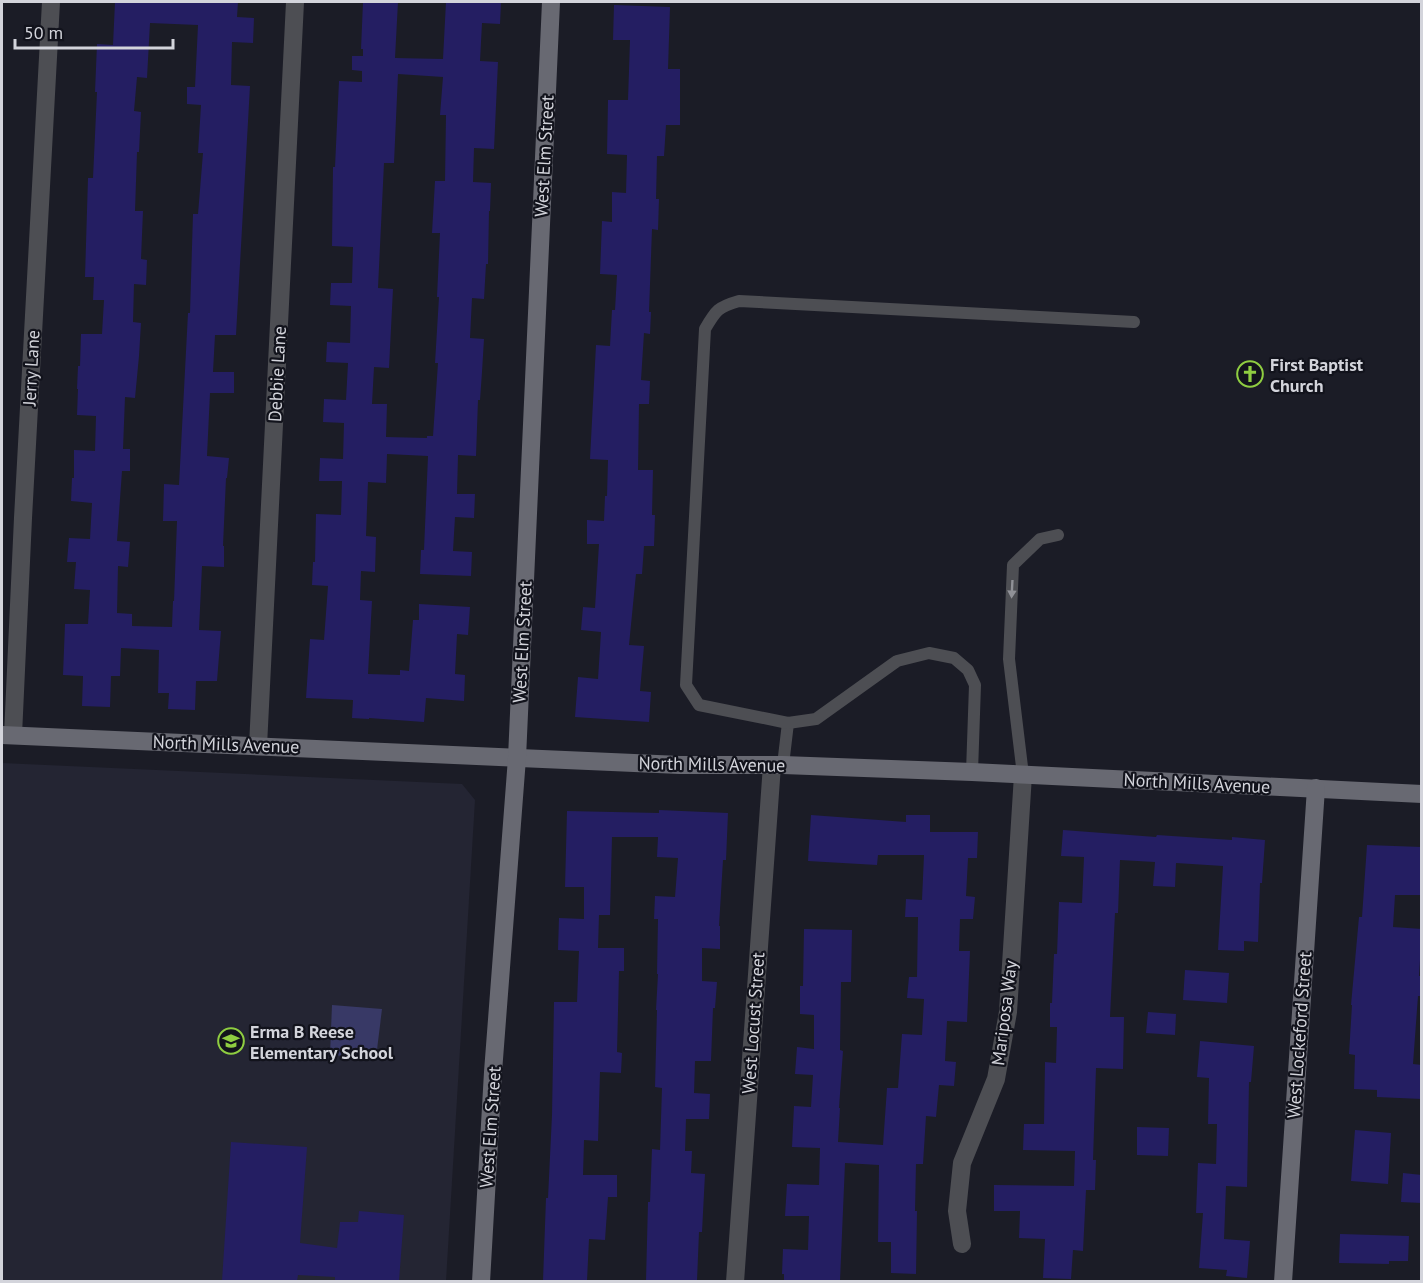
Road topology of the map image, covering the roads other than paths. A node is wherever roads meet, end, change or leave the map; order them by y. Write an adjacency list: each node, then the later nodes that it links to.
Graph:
1 (51, 2): 7 (street, Jerry Lane)
2 (295, 2): 8 (street, Debbie Lane)
3 (551, 2): 9 (street, West Elm Street)
4 (1134, 322): 6 (lane)
5 (1058, 535): 12 (lane, one-way to 12)
6 (788, 723): 10 (lane); 11 (lane)
7 (7, 735): 8 (street, North Mills Avenue)
8 (258, 746): 9 (street, North Mills Avenue)
9 (517, 758): 10 (street, North Mills Avenue); 16 (street, West Elm Street)
10 (777, 765): 11 (street, North Mills Avenue); 17 (street, West Locust Street)
11 (972, 772): 12 (street, North Mills Avenue)
12 (1023, 775): 13 (street, North Mills Avenue); 15 (street, Mariposa Way)
13 (1316, 788): 14 (street, North Mills Avenue); 18 (street, West Lockeford Street)
14 (1422, 794)
15 (962, 1244)
16 (481, 1281)
17 (735, 1281)
18 (1283, 1281)

